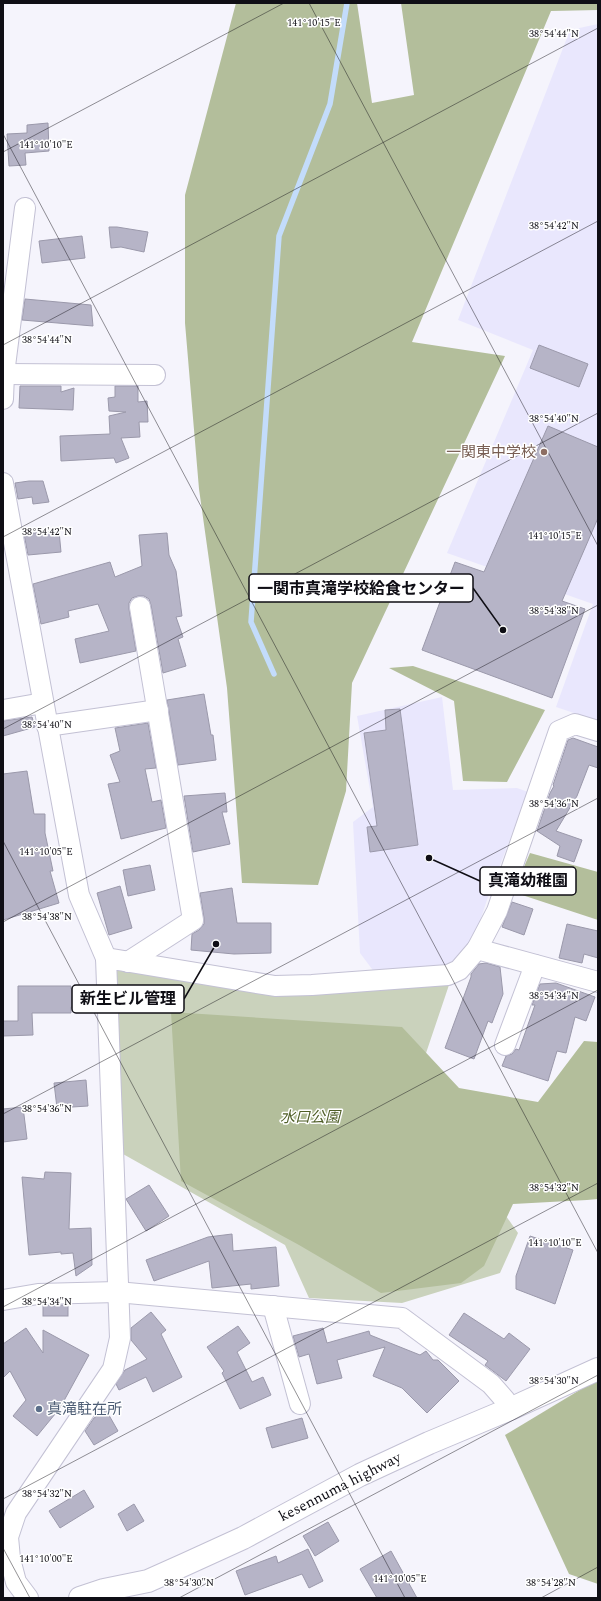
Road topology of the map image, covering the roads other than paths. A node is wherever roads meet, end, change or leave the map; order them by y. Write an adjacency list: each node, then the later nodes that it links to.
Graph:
1 (25, 208): 2 (street)
2 (4, 374): 3 (street); 4 (street)
3 (155, 376)
4 (3, 399)
5 (3, 483): 7 (street)
6 (140, 606): 9 (street)
7 (43, 703): 8 (street); 10 (street)
8 (3, 710)
9 (158, 710): 10 (street); 14 (street)
10 (47, 726): 13 (street)
11 (598, 731): 12 (street)
12 (476, 949): 14 (street); 15 (street)
13 (106, 958): 14 (street); 18 (street)
14 (128, 962)
15 (535, 965): 16 (street); 17 (street)
16 (598, 982)
17 (505, 1045)
18 (117, 1292): 19 (street); 20 (street); 24 (street)
19 (3, 1300)
20 (273, 1306): 22 (street); 23 (street)
21 (598, 1369): 23 (street, kesennuma highway)
22 (300, 1404)
23 (510, 1410): 25 (street, kesennuma highway)
24 (28, 1598)
25 (80, 1598)

